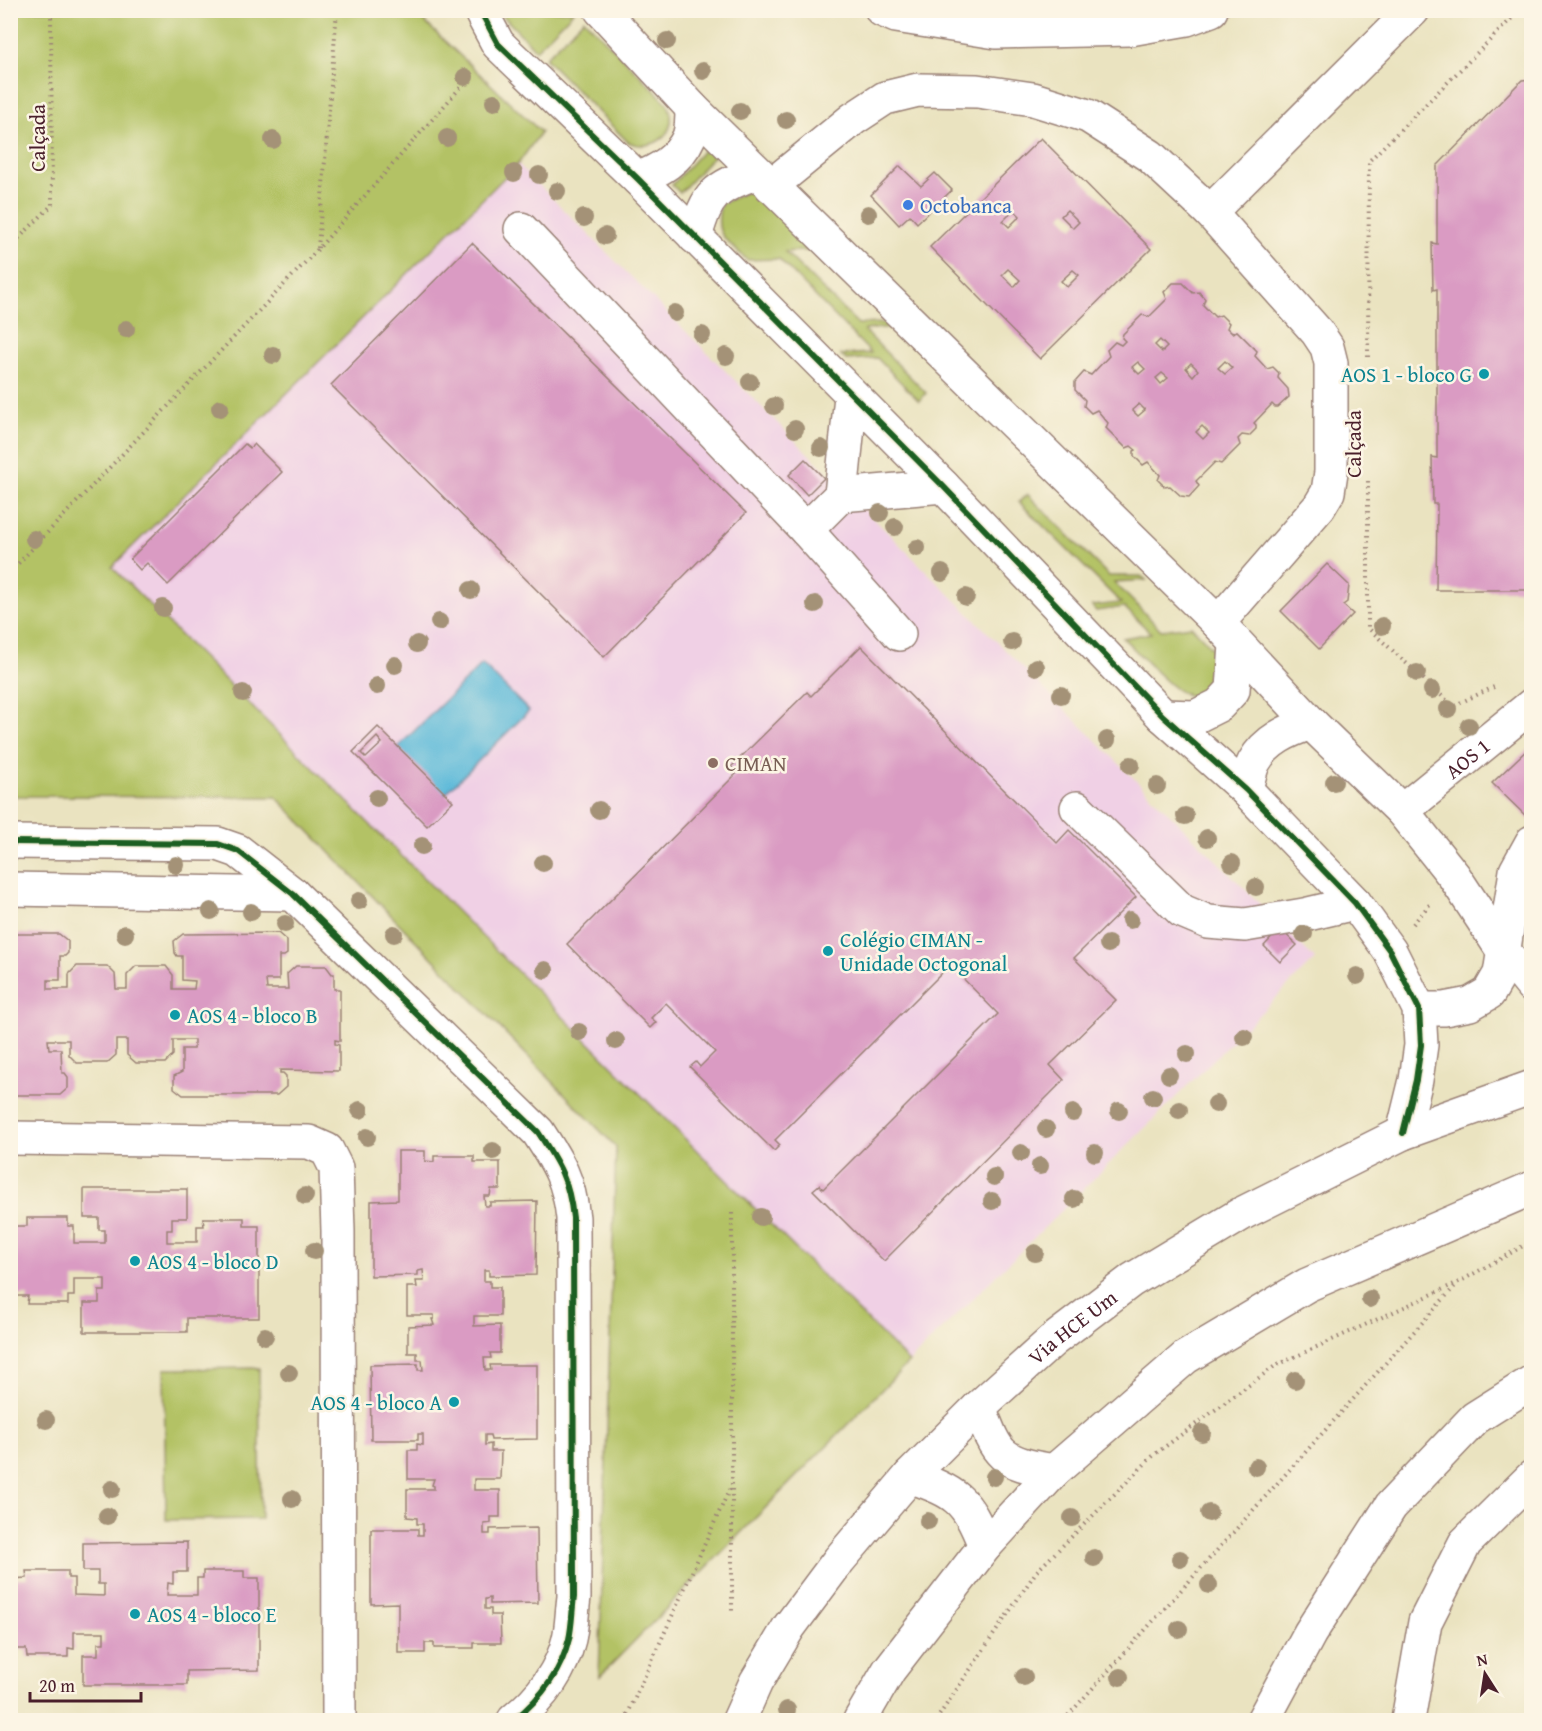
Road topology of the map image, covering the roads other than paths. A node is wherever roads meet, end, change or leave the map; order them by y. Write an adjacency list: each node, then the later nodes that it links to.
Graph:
1 (602, 10): 7 (street)
2 (882, 10): 5 (street)
3 (1211, 10): 5 (street)
4 (1413, 10): 10 (street)
5 (1128, 20)
6 (485, 24): 8 (street)
7 (693, 108): 8 (street); 9 (street)
8 (638, 179): 12 (street)
9 (764, 179): 10 (street); 12 (street); 17 (street)
10 (1210, 212): 17 (street)
11 (520, 229): 16 (street)
12 (695, 237): 13 (street)
13 (851, 396): 14 (street); 15 (street)
14 (943, 486): 15 (street); 20 (street)
15 (841, 495): 16 (street)
16 (806, 530): 18 (street)
17 (1227, 633): 20 (street); 21 (street)
18 (899, 634)
19 (1532, 705): 24 (street, AOS 1)
20 (1163, 716): 22 (street)
21 (1311, 723): 22 (street); 24 (street)
22 (1246, 790): 29 (street)
23 (1077, 808): 29 (street)
24 (1402, 811): 30 (street)
25 (10, 842): 28 (street)
26 (1532, 842): 30 (street)
27 (10, 889): 28 (street)
28 (293, 894): 44 (street)
29 (1354, 903): 32 (street)
30 (1502, 949): 31 (street); 32 (street)
31 (1532, 986)
32 (1419, 1009): 34 (street)
33 (1532, 1087): 34 (street, Via HCE Um)
34 (1403, 1133): 38 (street, Via HCE Um)
35 (10, 1138): 43 (street)
36 (1532, 1188): 39 (street)
37 (1532, 1382): 47 (street)
38 (980, 1407): 39 (street); 40 (street, Via HCE Um)
39 (1054, 1471): 42 (street)
40 (910, 1476): 42 (street); 45 (street, Via HCE Um)
41 (1532, 1477): 48 (street)
42 (985, 1546): 46 (street)
43 (339, 1720)
44 (514, 1720)
45 (739, 1720)
46 (860, 1720)
47 (1263, 1720)
48 (1408, 1720)

